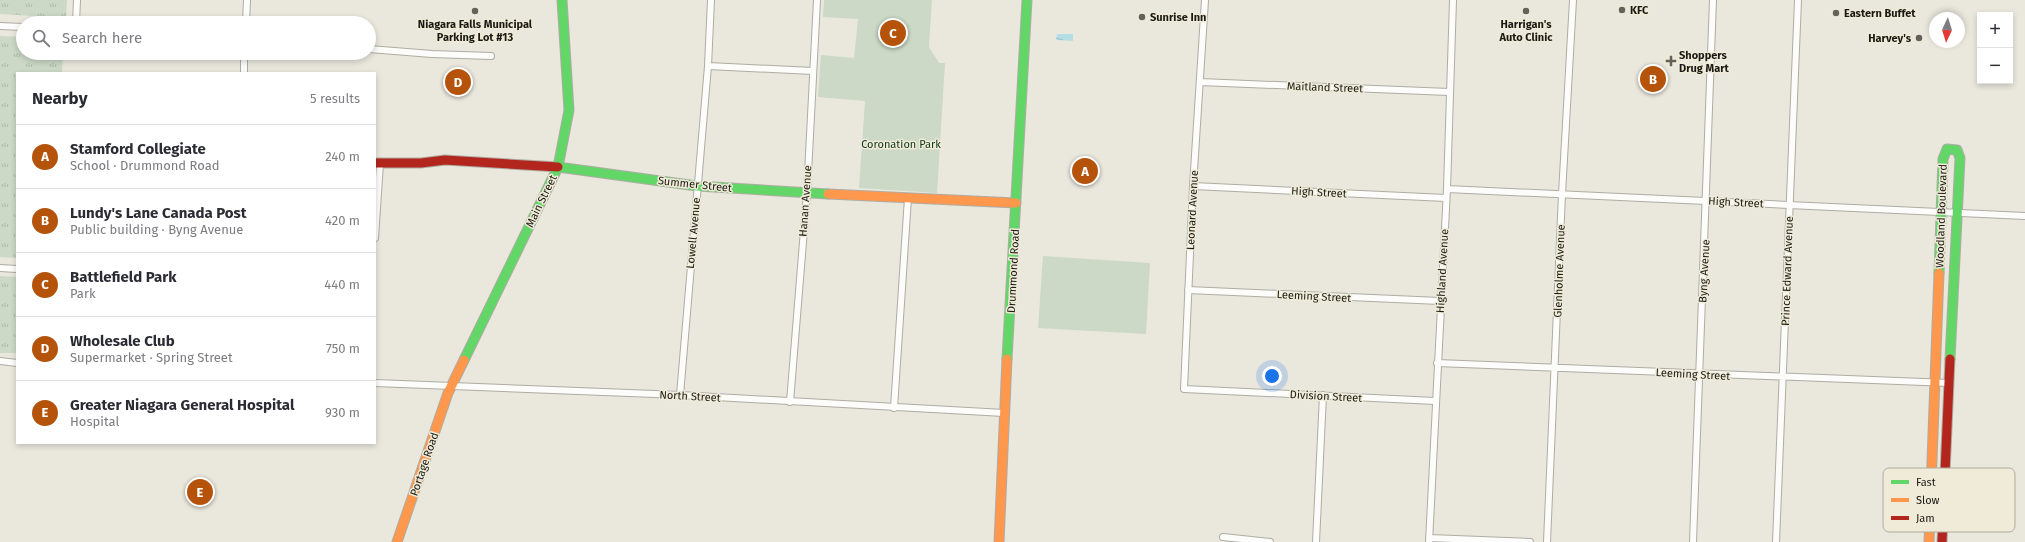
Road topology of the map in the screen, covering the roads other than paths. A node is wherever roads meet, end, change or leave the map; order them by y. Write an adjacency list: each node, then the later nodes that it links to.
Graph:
1 (77, 0): 12 (street)
2 (247, 0): 13 (street)
3 (562, 0): 25 (street, Main Street)
4 (711, 0): 19 (street, Lowell Avenue)
5 (817, 0): 20 (street, Hanan Avenue)
6 (1027, 0): 34 (street, Drummond Road)
7 (1205, 0): 22 (street, Leonard Avenue)
8 (1453, 0): 23 (street, Highland Avenue)
9 (1573, 0): 30 (street, Glenholme Avenue)
10 (1713, 0): 33 (street, Byng Avenue)
11 (1798, 0): 35 (street, Prince Edward Avenue)
12 (76, 16)
13 (246, 16)
14 (0, 26): 15 (street)
15 (16, 27)
16 (376, 50): 17 (street)
17 (491, 56)
18 (244, 60): 21 (street)
19 (708, 66): 20 (street); 26 (street, Lowell Avenue)
20 (813, 71): 29 (street, Hanan Avenue)
21 (244, 72)
22 (1200, 82): 23 (street, Maitland Street); 27 (street, Leonard Avenue)
23 (1449, 92): 28 (street, Highland Avenue)
24 (378, 163): 25 (street, Summer Street); 37 (street)
25 (558, 167): 26 (street, Summer Street); 53 (street, Main Street)
26 (697, 186): 29 (street, Summer Street); 55 (street, Lowell Avenue)
27 (1193, 186): 32 (street, High Street); 42 (street, Leonard Avenue)
28 (1447, 189): 30 (street, High Street); 32 (street, Highland Avenue)
29 (807, 194): 31 (street, Summer Street); 58 (street, Hanan Avenue)
30 (1562, 194): 33 (street, High Street); 47 (street, Glenholme Avenue)
31 (908, 198): 34 (street, Summer Street); 59 (street)
32 (1446, 198): 43 (street, Highland Avenue)
33 (1707, 201): 35 (street, High Street); 48 (street, Byng Avenue)
34 (1016, 203): 60 (street, Drummond Road)
35 (1790, 205): 36 (street, High Street); 49 (street, Prince Edward Avenue)
36 (1942, 212): 38 (street, High Street); 38 (street, Woodland Boulevard); 51 (street, Woodland Boulevard)
37 (376, 213)
38 (1956, 213): 39 (street, High Street); 52 (street, Woodland Boulevard)
39 (2025, 216)
40 (0, 268): 41 (street)
41 (16, 269)
42 (1188, 290): 43 (street, Leeming Street); 54 (street, Leonard Avenue)
43 (1440, 301): 46 (street, Highland Avenue)
44 (0, 362): 45 (street)
45 (16, 362)
46 (1437, 363): 47 (street, Leeming Street); 57 (street, Highland Avenue)
47 (1555, 366): 48 (street, Leeming Street); 72 (street, Glenholme Avenue)
48 (1699, 374): 49 (street, Leeming Street); 73 (street, Byng Avenue)
49 (1783, 378): 51 (street, Leeming Street); 74 (street, Prince Edward Avenue)
50 (376, 383): 53 (street, North Street)
51 (1935, 383): 52 (street, Leeming Street); 61 (street, Woodland Boulevard)
52 (1949, 383): 62 (street, Woodland Boulevard)
53 (452, 386): 55 (street, North Street); 67 (street, Portage Road)
54 (1216, 392): 56 (street, Division Street)
55 (680, 395): 58 (street, North Street)
56 (1323, 395): 57 (street, Division Street); 70 (street)
57 (1436, 401): 66 (street, Highland Avenue)
58 (790, 402): 59 (street, North Street)
59 (894, 408): 60 (street, North Street)
60 (1004, 413): 68 (street, Drummond Road)
61 (1932, 468)
62 (1945, 468)
63 (1929, 532): 75 (street, Woodland Boulevard)
64 (1942, 532): 76 (street, Woodland Boulevard)
65 (1223, 537): 69 (street)
66 (1429, 540): 71 (street)
67 (397, 542)
68 (1000, 542)
69 (1270, 542)
70 (1316, 542)
71 (1530, 542)
72 (1547, 542)
73 (1693, 542)
74 (1776, 542)
75 (1929, 542)
76 (1942, 542)

